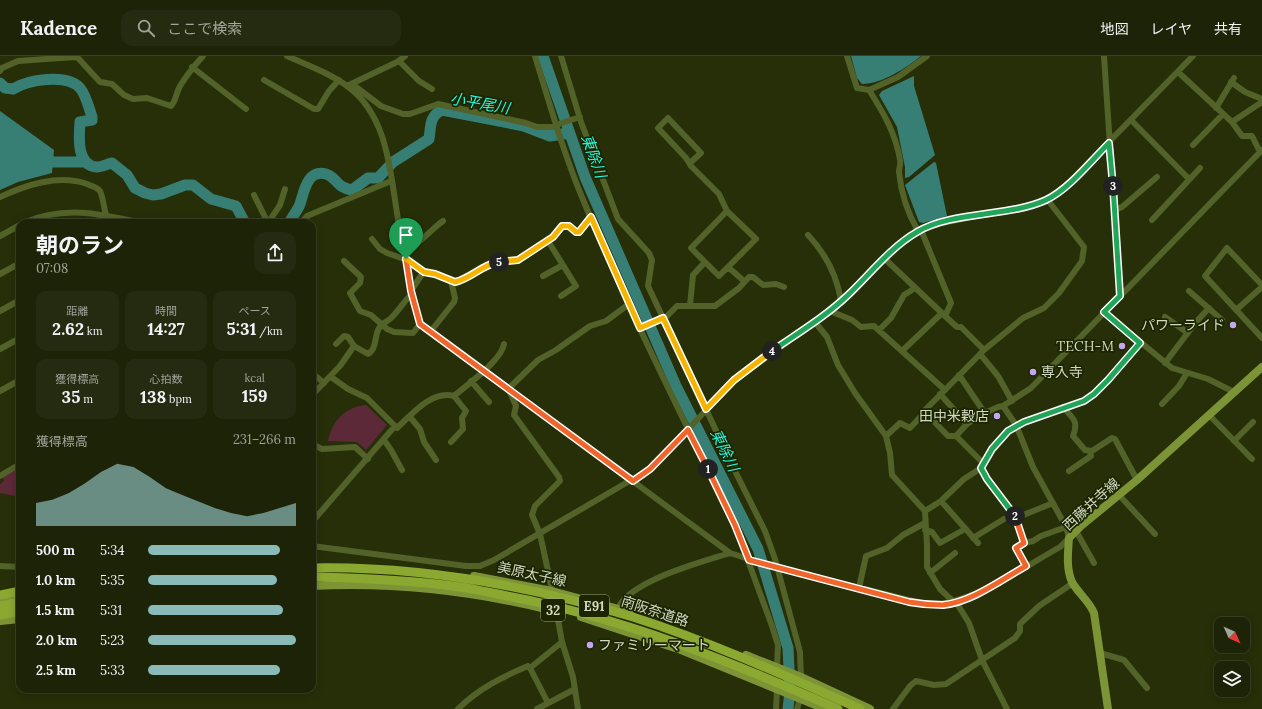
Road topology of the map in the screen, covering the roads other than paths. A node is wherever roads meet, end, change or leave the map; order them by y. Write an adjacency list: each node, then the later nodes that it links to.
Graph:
1 (203, 56): 11 (street)
2 (287, 56): 15 (street)
3 (405, 56): 10 (street)
4 (535, 56): 27 (street)
5 (561, 56): 24 (street)
6 (846, 56): 18 (street)
7 (927, 56): 18 (street)
8 (1104, 56): 28 (street)
9 (1189, 58): 13 (street)
10 (399, 61): 16 (street); 17 (street)
11 (192, 68): 12 (street); 22 (street)
12 (0, 71)
13 (1178, 72): 21 (street); 25 (street)
14 (264, 80): 15 (street)
15 (339, 80): 16 (street)
16 (350, 85): 27 (street); 35 (street)
17 (432, 89)
18 (869, 90): 53 (street)
19 (1262, 98): 21 (street)
20 (1262, 102): 26 (street)
21 (1216, 108): 23 (street)
22 (246, 109)
23 (1223, 114): 26 (street); 29 (street)
24 (580, 117): 27 (street); 89 (street)
25 (1131, 120): 28 (street); 34 (street)
26 (1232, 122): 30 (street)
27 (557, 126): 43 (street)
28 (1109, 143): 39 (street); 40 (street)
29 (1193, 145)
30 (1261, 151): 77 (street)
31 (690, 164): 31 (street); 41 (street)
32 (1200, 168): 34 (street)
33 (1157, 177): 40 (street)
34 (1189, 179): 50 (street)
35 (391, 181): 49 (street); 58 (street)
36 (285, 189): 48 (street)
37 (254, 195): 47 (street)
38 (0, 197): 42 (street)
39 (1048, 199): 53 (street); 106 (street)
40 (1115, 210): 77 (street)
41 (727, 211): 62 (street); 65 (street)
42 (106, 215): 44 (street); 45 (street); 46 (street)
43 (591, 217): 57 (street); 80 (street)
44 (35, 219)
45 (106, 219)
46 (124, 219)
47 (266, 219)
48 (271, 219)
49 (305, 219)
50 (1152, 220)
51 (443, 221): 58 (street)
52 (16, 227): 55 (street)
53 (920, 231): 60 (street); 87 (street)
54 (808, 235): 78 (street)
55 (0, 236)
56 (372, 239): 59 (street)
57 (548, 241): 64 (street); 69 (street)
58 (403, 249): 59 (street)
59 (406, 259): 66 (street); 75 (street)
60 (885, 259): 73 (street); 78 (street)
61 (344, 261): 92 (street)
62 (705, 262): 65 (street); 81 (street)
63 (16, 265): 67 (street)
64 (563, 265): 68 (street); 76 (street)
65 (728, 267): 70 (street)
66 (424, 272): 69 (street); 75 (street)
67 (0, 274)
68 (543, 276)
69 (451, 281): 96 (street)
70 (744, 281): 72 (street); 81 (street)
71 (1262, 286): 83 (street); 83 (street)
72 (784, 287)
73 (915, 288): 87 (street); 95 (street)
74 (1189, 291): 82 (street)
75 (412, 292): 92 (street); 93 (street)
76 (561, 296)
77 (1120, 296): 86 (street)
78 (841, 301): 85 (street)
79 (16, 302): 84 (street)
80 (629, 304): 94 (street); 117 (street)
81 (690, 305): 89 (street)
82 (1209, 308): 90 (street); 97 (street)
83 (1236, 310): 98 (street)
84 (0, 311)
85 (830, 311): 91 (street); 95 (street)
86 (1104, 312): 100 (street); 123 (street)
87 (943, 314): 105 (street); 106 (street)
88 (1165, 317): 97 (street)
89 (663, 318): 94 (street); 128 (street)
90 (1222, 320)
91 (814, 322): 128 (street); 138 (street)
92 (382, 324): 93 (street); 103 (street)
93 (420, 324): 96 (street)
94 (640, 328): 137 (street)
95 (879, 330): 105 (street)
96 (431, 331): 109 (street)
97 (1188, 333): 107 (street)
98 (1262, 338)
99 (16, 340): 104 (street)
100 (1140, 343): 107 (street); 127 (street)
101 (336, 344): 103 (street)
102 (504, 344): 109 (street)
103 (354, 346): 113 (street)
104 (0, 349)
105 (902, 351): 120 (street)
106 (982, 352): 111 (street); 123 (street)
107 (1165, 363): 110 (street)
108 (1262, 367): 121 (main road, 西藤井寺線)
109 (484, 370): 114 (street); 117 (street)
110 (1187, 373): 121 (street); 125 (street)
111 (959, 375): 120 (street); 130 (street)
112 (316, 376): 116 (street)
113 (331, 377): 116 (street); 136 (street)
114 (471, 381): 122 (street); 124 (street)
115 (16, 382): 119 (street)
116 (324, 383): 118 (street)
117 (508, 389): 154 (street); 167 (street)
118 (316, 390)
119 (0, 391)
120 (942, 392): 129 (street); 134 (street)
121 (1234, 392): 131 (main road, 西藤井寺線)
122 (454, 396): 132 (street); 142 (street)
123 (1012, 401): 126 (street)
124 (489, 402)
125 (1162, 404)
126 (1003, 406): 130 (street); 135 (street)
127 (1063, 407): 135 (street); 144 (street)
128 (706, 409): 137 (street); 181 (street)
129 (925, 412): 138 (street); 139 (street)
130 (984, 412): 134 (street)
131 (1209, 415): 141 (street); 153 (main road, 西藤井寺線)
132 (410, 417): 136 (street); 147 (street)
133 (1253, 422): 141 (street)
134 (967, 424): 139 (street)
135 (1016, 425): 149 (street); 157 (street)
136 (395, 426): 140 (street)
137 (688, 430): 154 (street); 176 (street)
138 (886, 436): 158 (street)
139 (956, 436): 149 (street)
140 (384, 440): 145 (street); 150 (street)
141 (1234, 440): 146 (street)
142 (451, 442)
143 (316, 446): 145 (street)
144 (1090, 452): 151 (street); 153 (street)
145 (368, 459): 159 (street)
146 (1252, 459)
147 (436, 460)
148 (16, 466): 152 (street)
149 (983, 466): 156 (street); 160 (street)
150 (402, 470)
151 (1069, 471)
152 (0, 476)
153 (1137, 480): 155 (main road, 西藤井寺線)
154 (633, 481): 167 (street); 174 (street)
155 (1119, 495): 166 (main road, 西藤井寺線); 168 (street)
156 (941, 501): 158 (street); 164 (street)
157 (1053, 503): 160 (street); 163 (street)
158 (925, 511): 162 (street)
159 (316, 518)
160 (1016, 518): 172 (street)
161 (1004, 519): 169 (street)
162 (924, 523): 165 (street); 190 (street)
163 (1066, 527): 170 (street); 172 (street)
164 (965, 529): 165 (street); 169 (street)
165 (925, 530): 184 (street)
166 (1076, 531): 170 (main road, 西藤井寺線); 177 (street)
167 (540, 534): 173 (street); 191 (street)
168 (1155, 534)
169 (973, 538): 171 (street)
170 (1069, 538): 182 (street); 188 (main road, 西藤井寺線)
171 (978, 543)
172 (1024, 543): 182 (street)
173 (316, 547)
174 (730, 553): 176 (street); 199 (street)
175 (955, 553): 184 (street)
176 (749, 560): 181 (street); 207 (street)
177 (1094, 563)
178 (0, 566): 183 (street)
179 (316, 566): 191 (main road, 美原太子線 / 32)
180 (316, 566): 222 (highway, 南阪奈道路 / E91, bridge)
181 (774, 566): 190 (street); 209 (street)
182 (1026, 566): 196 (street)
183 (16, 567)
184 (930, 573): 196 (street)
185 (316, 577): 186 (highway, 南阪奈道路 / E91, bridge)
186 (376, 579): 187 (highway, bridge); 221 (highway, 南阪奈道路 / E91, bridge)
187 (316, 581)
188 (1073, 583): 205 (main road, 西藤井寺線); 206 (street)
189 (316, 586): 200 (main road, 32)
190 (859, 588): 196 (street)
191 (552, 591): 199 (main road, 美原太子線 / 32); 200 (street)
192 (16, 592): 193 (highway)
193 (0, 595)
194 (16, 599): 195 (main road)
195 (0, 601)
196 (955, 602): 206 (street)
197 (16, 603): 198 (highway)
198 (0, 606)
199 (618, 608): 207 (main road, 美原太子線 / 32)
200 (556, 611): 204 (street); 212 (main road, 32)
201 (16, 613): 203 (highway)
202 (16, 618): 203 (highway)
203 (3, 619)
204 (562, 642): 208 (street); 211 (street)
205 (1100, 653): 210 (street); 226 (main road, 西藤井寺線)
206 (982, 660): 224 (street); 225 (street)
207 (779, 667): 209 (main road, 美原太子線 / 32)
208 (530, 668): 214 (street); 215 (street)
209 (800, 676): 223 (main road, 美原太子線 / 32)
210 (1147, 688)
211 (575, 689): 214 (street); 217 (street)
212 (779, 691): 213 (main road, 32); 218 (street)
213 (798, 699): 219 (street); 220 (main road, 32)
214 (548, 703): 216 (street)
215 (458, 709)
216 (538, 709)
217 (578, 709)
218 (776, 709)
219 (797, 709)
220 (825, 709)
221 (838, 709)
222 (860, 709)
223 (870, 709)
224 (893, 709)
225 (1007, 709)
226 (1108, 709)

